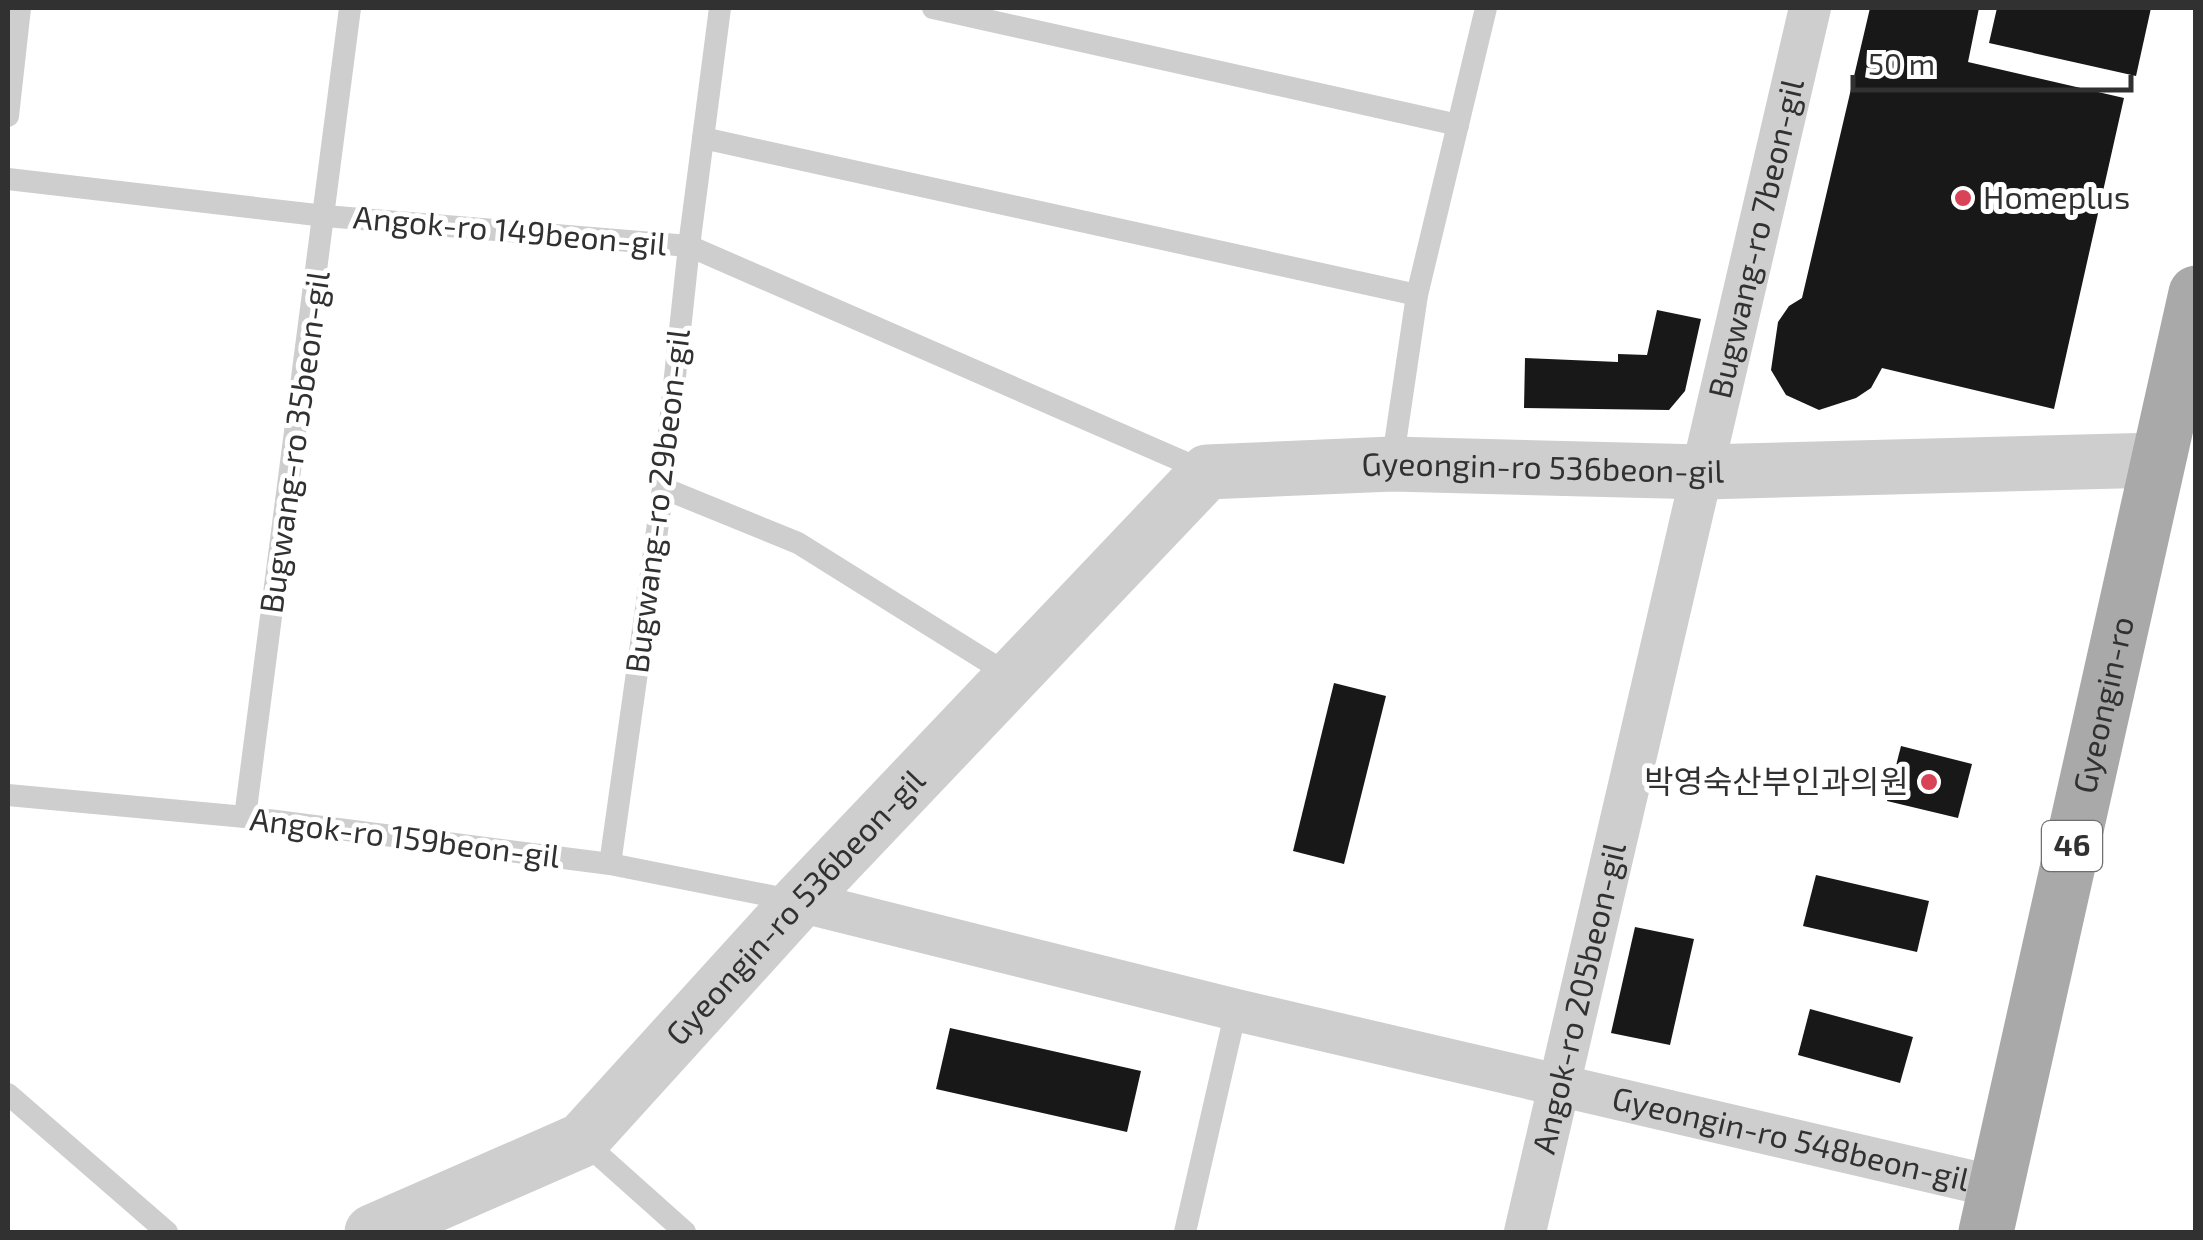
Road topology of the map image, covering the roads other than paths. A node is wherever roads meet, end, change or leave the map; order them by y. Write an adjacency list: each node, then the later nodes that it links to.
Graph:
1 (20, 8): 7 (lane)
2 (350, 8): 11 (lane, Bugwang-ro 35beon-gil)
3 (720, 8): 9 (lane, Bugwang-ro 29beon-gil)
4 (933, 8): 8 (lane)
5 (1486, 8): 8 (lane)
6 (1810, 8): 18 (street, Bugwang-ro 7beon-gil)
7 (8, 116)
8 (1458, 125): 14 (lane)
9 (703, 138): 12 (lane, Bugwang-ro 29beon-gil); 14 (lane)
10 (8, 178): 11 (lane, Angok-ro 149beon-gil)
11 (324, 216): 12 (lane, Angok-ro 149beon-gil); 22 (lane, Bugwang-ro 35beon-gil)
12 (689, 246): 17 (lane, Angok-ro 149beon-gil); 19 (lane, Bugwang-ro 29beon-gil)
13 (2196, 293): 15 (main road, Gyeongin-ro / 46)
14 (1417, 294): 16 (lane)
15 (2170, 453): 18 (street, Gyeongin-ro 536beon-gil); 29 (main road, Gyeongin-ro / 46)
16 (1392, 464): 17 (street, Gyeongin-ro 536beon-gil); 18 (street, Gyeongin-ro 536beon-gil)
17 (1207, 472): 20 (street, Gyeongin-ro 536beon-gil)
18 (1704, 472): 26 (street, Angok-ro 205beon-gil)
19 (663, 488): 20 (lane); 23 (lane, Bugwang-ro 29beon-gil)
20 (1014, 678): 24 (street, Gyeongin-ro 536beon-gil)
21 (8, 796): 22 (lane, Angok-ro 159beon-gil)
22 (245, 817): 23 (lane, Angok-ro 159beon-gil)
23 (610, 864): 24 (lane, Angok-ro 159beon-gil)
24 (799, 901): 25 (street, Gyeongin-ro 548beon-gil); 28 (street, Gyeongin-ro 536beon-gil)
25 (1236, 1010): 26 (street, Gyeongin-ro 548beon-gil); 33 (lane)
26 (1558, 1087): 29 (street, Gyeongin-ro 548beon-gil); 34 (street, Angok-ro 205beon-gil)
27 (8, 1094): 30 (lane)
28 (582, 1140): 31 (street, Gyeongin-ro 536beon-gil); 32 (lane)
29 (1991, 1210)
30 (167, 1232)
31 (372, 1232)
32 (685, 1232)
33 (1185, 1232)
34 (1525, 1232)

